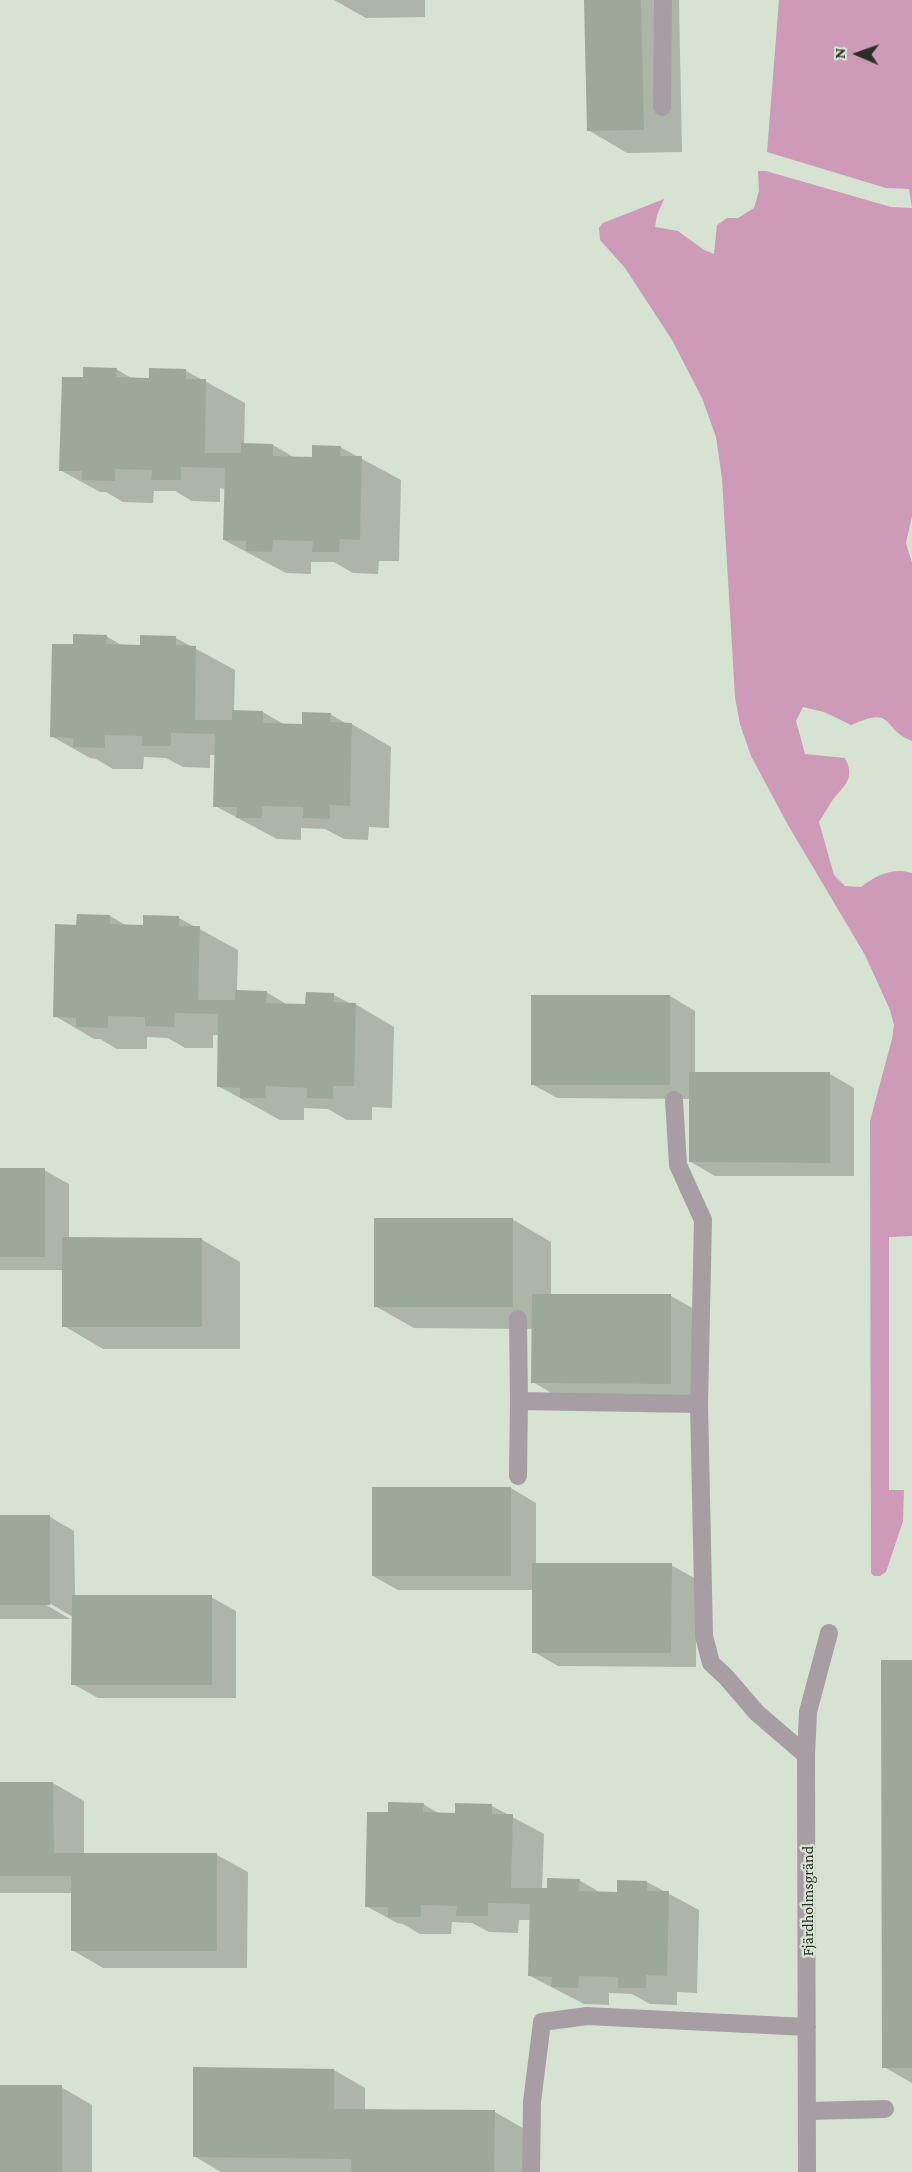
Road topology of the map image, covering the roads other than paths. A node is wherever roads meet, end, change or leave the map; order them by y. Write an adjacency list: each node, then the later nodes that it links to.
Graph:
1 (663, 0): 2 (street)
2 (662, 107)
3 (674, 1100): 6 (street)
4 (518, 1319): 5 (street)
5 (519, 1401): 6 (street); 7 (street)
6 (699, 1404): 9 (street)
7 (518, 1476)
8 (829, 1633): 9 (street, Fjärdholmsgränd)
9 (806, 1755): 10 (street, Fjärdholmsgränd)
10 (807, 2027): 12 (street, Fjärdholmsgränd); 13 (street)
11 (885, 2109): 12 (street)
12 (808, 2111): 14 (street, Fjärdholmsgränd)
13 (531, 2172)
14 (807, 2172)

